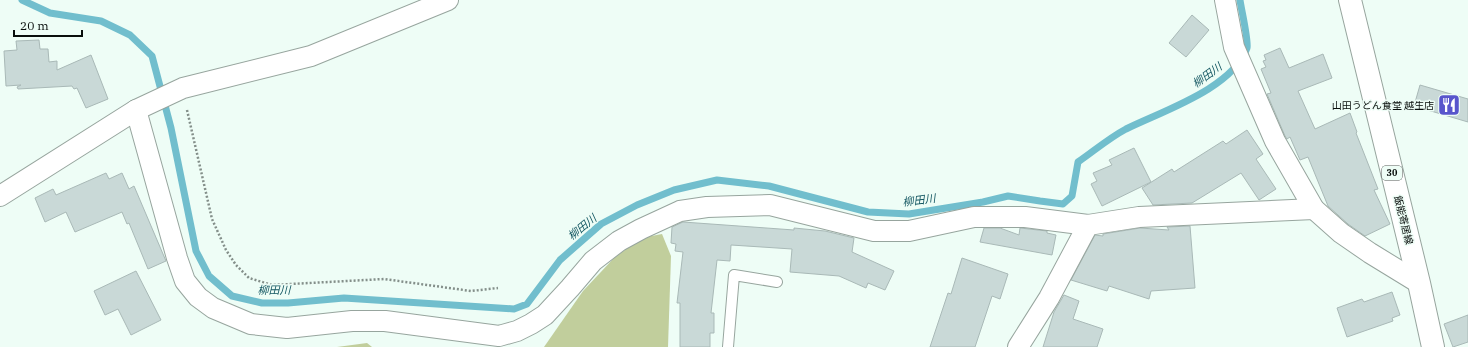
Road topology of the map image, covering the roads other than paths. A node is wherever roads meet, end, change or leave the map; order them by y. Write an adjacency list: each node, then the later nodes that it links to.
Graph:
1 (448, 0): 4 (street)
2 (1225, 0): 6 (street)
3 (1350, 0): 9 (main road, 飯能寄居線 / 30)
4 (136, 110): 5 (street); 7 (street)
5 (0, 196)
6 (1314, 209): 7 (street); 9 (street)
7 (1088, 225): 11 (street)
8 (778, 282): 10 (lane)
9 (1419, 283): 12 (main road, 飯能寄居線 / 30)
10 (728, 347)
11 (1018, 347)
12 (1433, 347)

